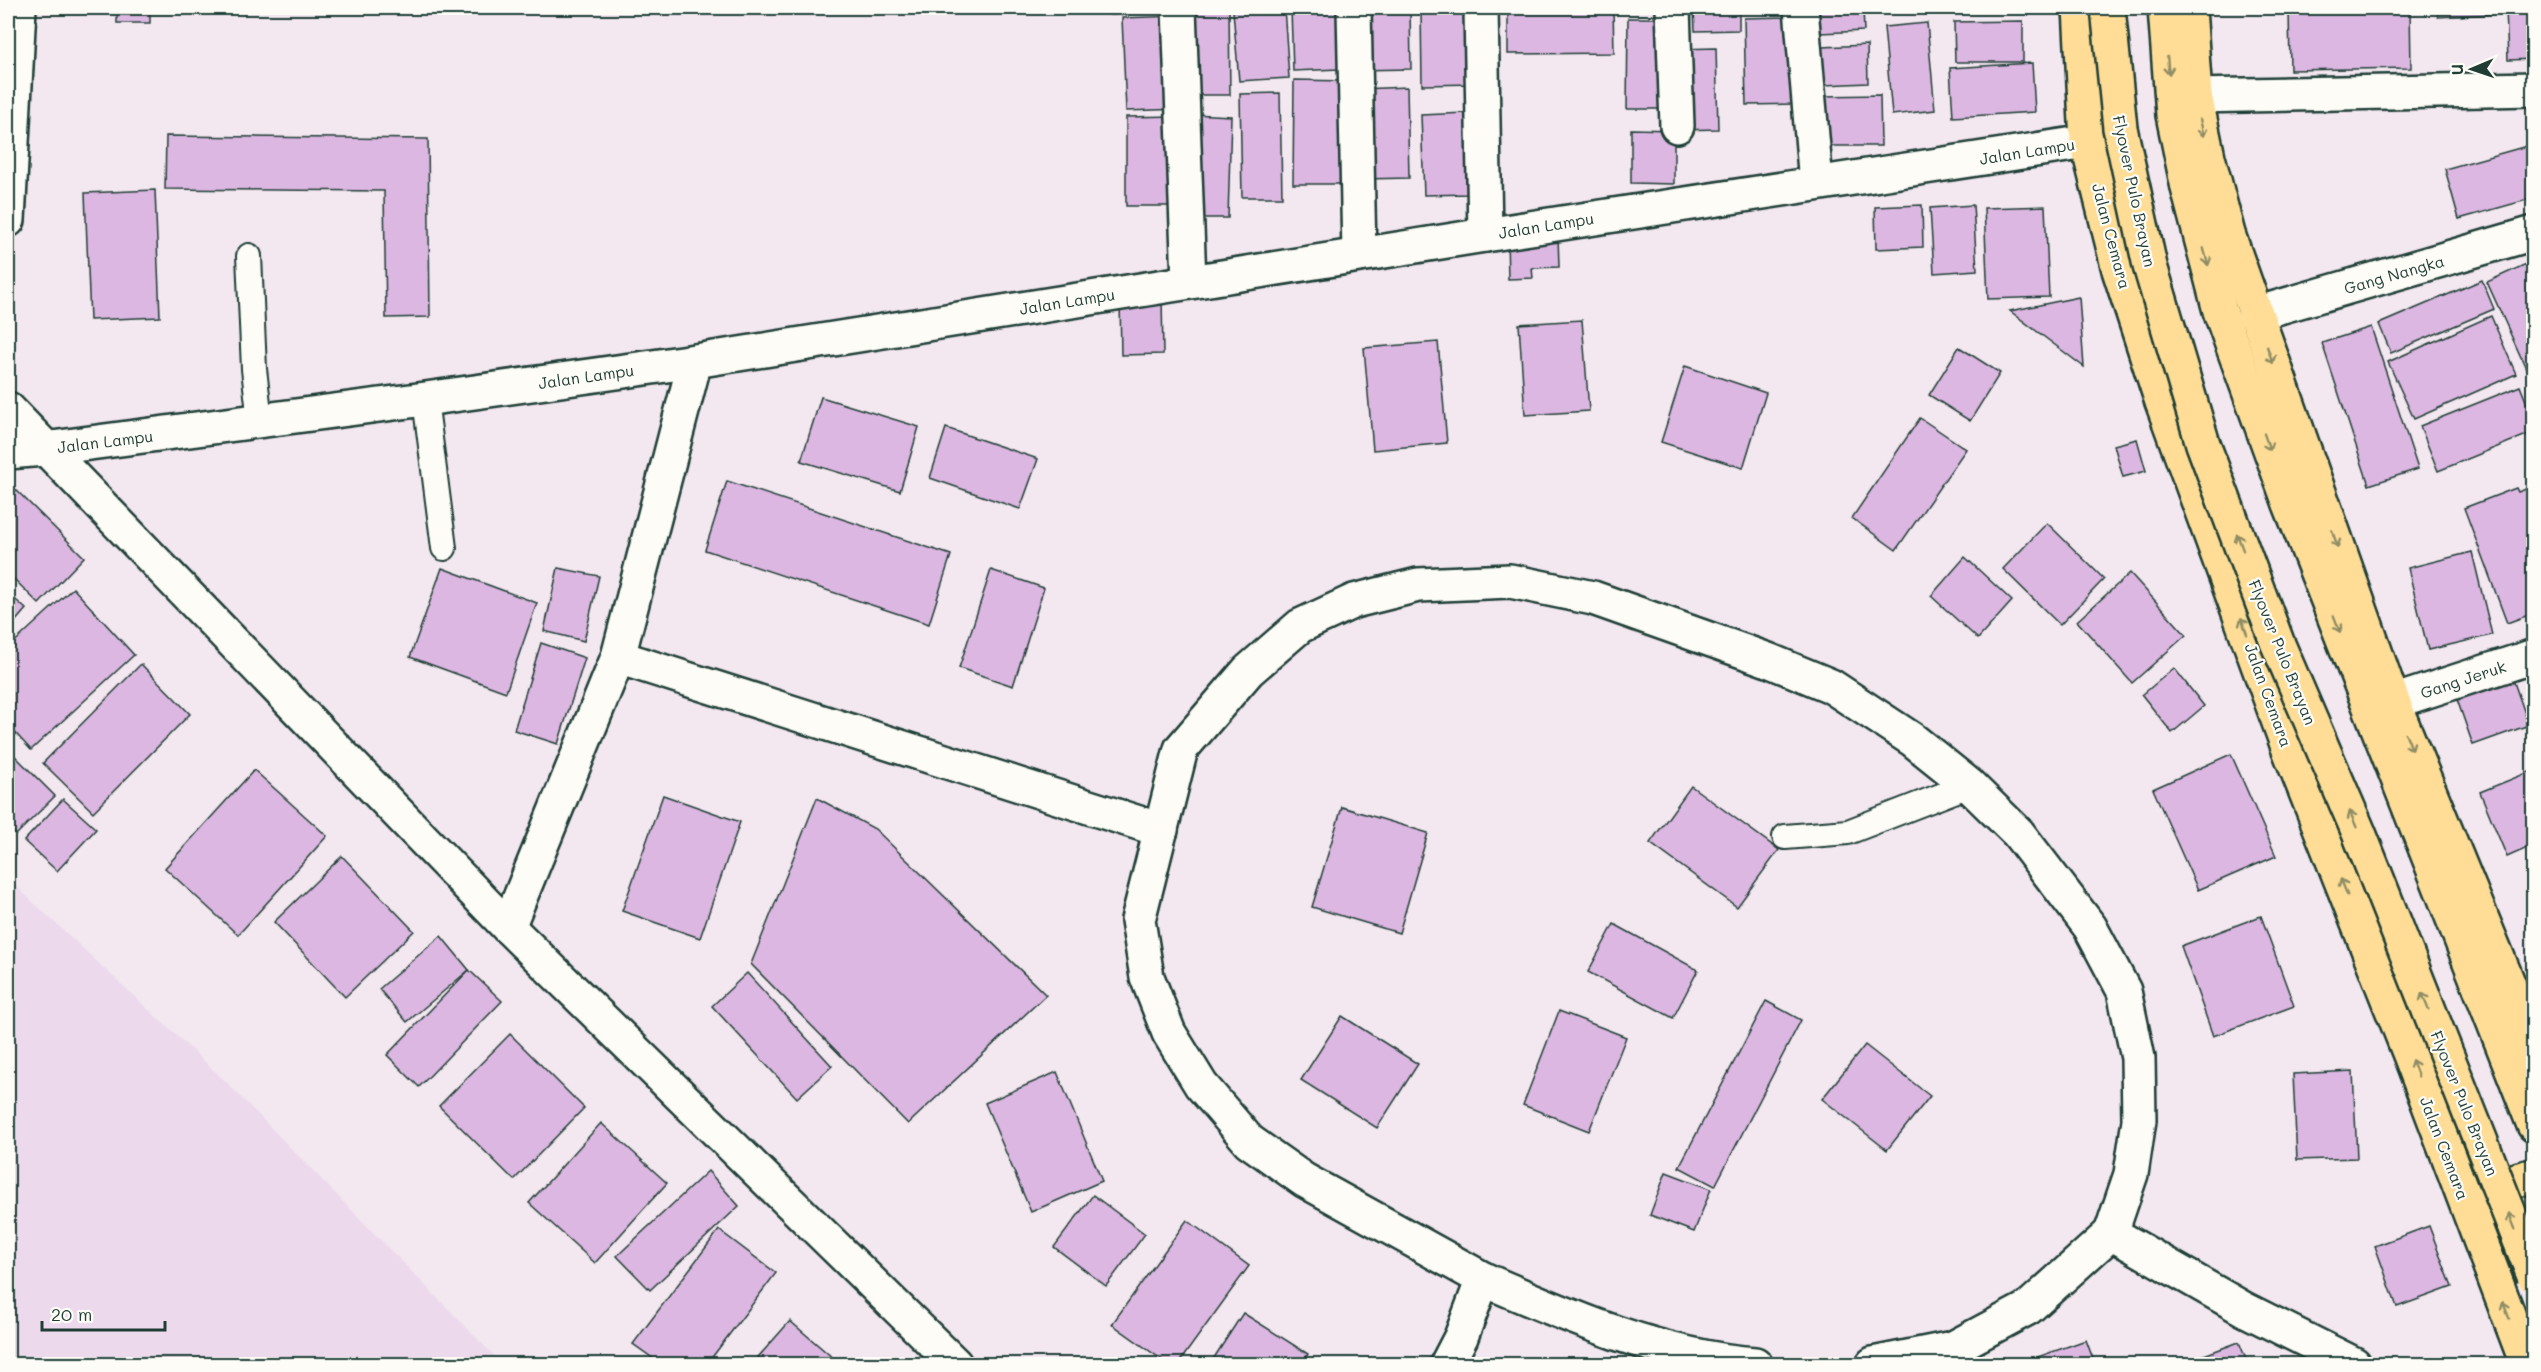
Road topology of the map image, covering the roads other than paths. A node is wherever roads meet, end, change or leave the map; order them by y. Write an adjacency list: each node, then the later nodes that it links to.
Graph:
1 (1179, 8): 21 (street)
2 (1354, 8): 19 (street)
3 (1482, 8): 18 (street)
4 (1673, 8): 13 (street)
5 (1801, 8): 15 (street)
6 (2080, 8): 14 (highway, Jalan Cemara)
7 (2108, 8): 42 (highway, Flyover Pulo Brayan, one-way to 7, bridge)
8 (2165, 8): 38 (highway, one-way to 38)
9 (2189, 8): 12 (highway)
10 (15, 23): 16 (street)
11 (2534, 89): 12 (street)
12 (2195, 96): 22 (highway, one-way to 22)
13 (1677, 126)
14 (2087, 142): 15 (street, Jalan Lampu); 41 (highway, Jalan Cemara, one-way to 14)
15 (1815, 183): 18 (street, Jalan Lampu)
16 (8, 220)
17 (2534, 233): 22 (street, Gang Nangka)
18 (1485, 235): 19 (street, Jalan Lampu)
19 (1359, 255): 21 (street, Jalan Lampu)
20 (249, 256): 26 (lane)
21 (1189, 282): 23 (street, Jalan Lampu)
22 (2255, 314): 32 (highway, one-way to 32)
23 (695, 361): 24 (street, Jalan Lampu); 31 (street)
24 (425, 399): 26 (street, Jalan Lampu); 29 (lane)
25 (8, 409): 27 (street)
26 (260, 421): 27 (street, Jalan Lampu)
27 (44, 449): 28 (street, Jalan Lampu); 36 (street)
28 (8, 452)
29 (444, 548)
30 (2534, 656): 32 (street, Gang Jeruk)
31 (618, 657): 34 (street); 36 (street)
32 (2393, 702): 37 (highway, one-way to 37)
33 (1969, 786): 34 (street); 35 (lane); 40 (street)
34 (1161, 830): 43 (street)
35 (1785, 837)
36 (508, 927): 44 (street)
37 (2534, 1046)
38 (2534, 1125)
39 (2534, 1176): 41 (highway)
40 (2111, 1233): 47 (street); 48 (street)
41 (2479, 1236): 49 (highway, Jalan Cemara, one-way to 41)
42 (2534, 1275)
43 (1482, 1279): 45 (street); 46 (street)
44 (955, 1365)
45 (1447, 1365)
46 (1755, 1365)
47 (1873, 1365)
48 (2354, 1365)
49 (2527, 1365)

